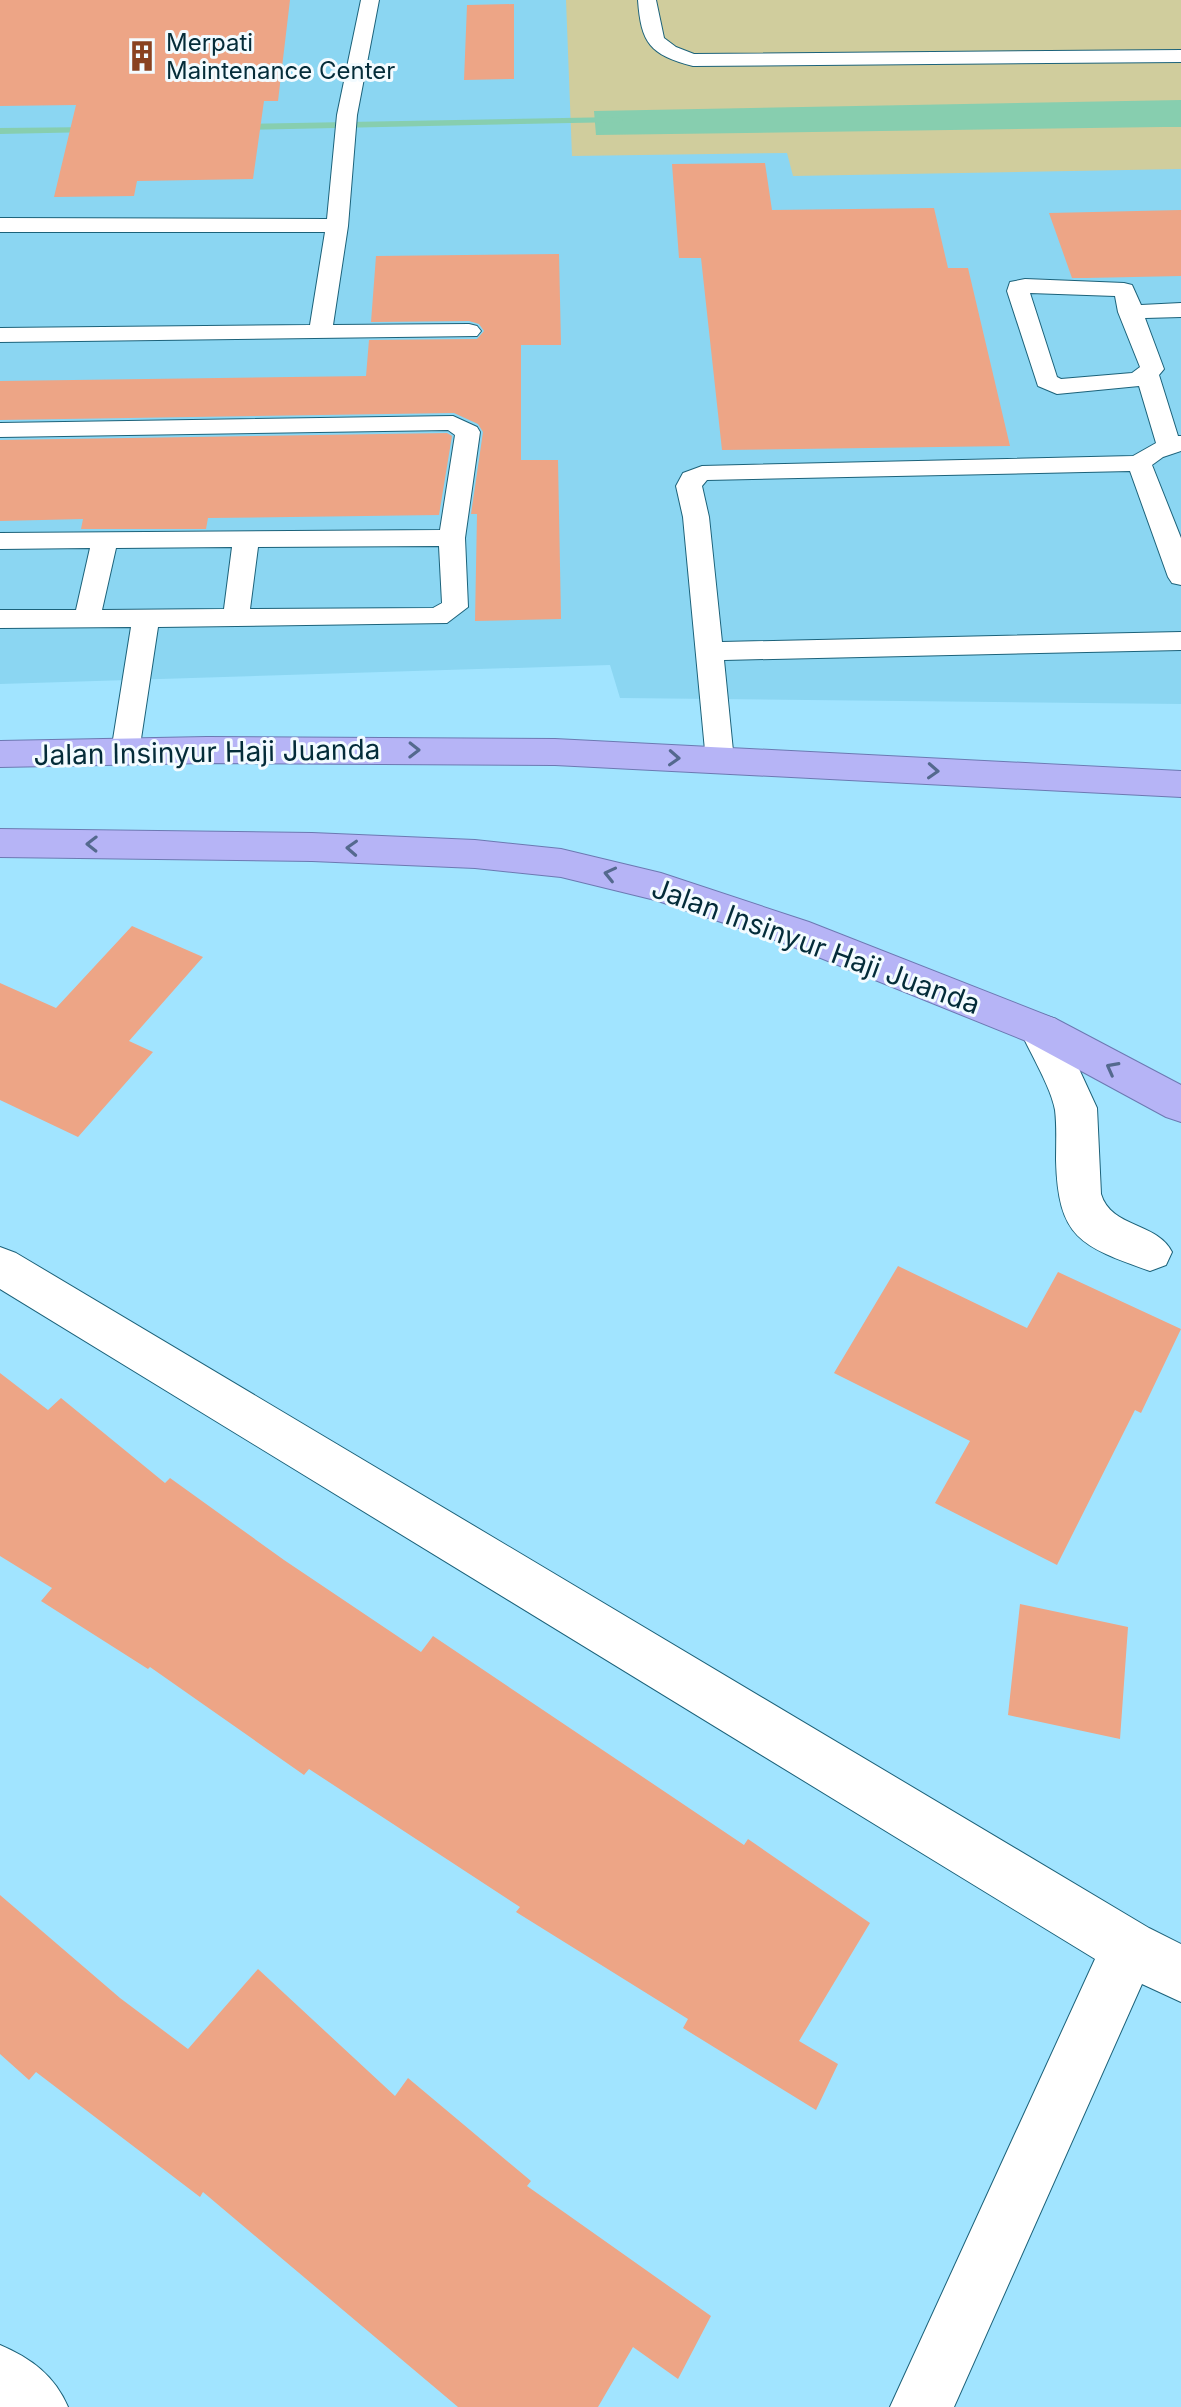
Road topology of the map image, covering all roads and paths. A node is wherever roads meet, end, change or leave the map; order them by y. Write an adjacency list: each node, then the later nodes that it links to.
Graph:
1 (370, 0): 5 (lane)
2 (647, 0): 3 (lane)
3 (1181, 56)
4 (0, 225): 5 (lane)
5 (337, 226): 8 (lane)
6 (1181, 310): 7 (lane)
7 (1129, 312): 11 (lane); 11 (lane)
8 (321, 330): 9 (lane); 10 (lane)
9 (469, 331)
10 (0, 335)
11 (1147, 375): 13 (lane)
12 (0, 430): 15 (lane)
13 (1175, 444): 14 (lane)
14 (1139, 463): 19 (lane); 25 (lane)
15 (452, 538): 16 (lane); 20 (lane)
16 (246, 539): 17 (lane); 20 (lane)
17 (105, 540): 18 (lane); 23 (lane)
18 (0, 541)
19 (1181, 577)
20 (236, 616): 21 (lane)
21 (146, 618): 23 (lane); 26 (lane)
22 (0, 619): 23 (lane)
23 (87, 619)
24 (1181, 641): 25 (lane)
25 (709, 651): 28 (lane)
26 (125, 752): 27 (highway, Jalan Insinyur Haji Juanda); 28 (highway, Jalan Insinyur Haji Juanda, one-way to 28)
27 (0, 754)
28 (720, 761): 29 (highway, Jalan Insinyur Haji Juanda, one-way to 29)
29 (1181, 784)
30 (0, 843): 31 (highway, Jalan Insinyur Haji Juanda, one-way to 30)
31 (1041, 1030): 32 (highway, Jalan Insinyur Haji Juanda, one-way to 31); 33 (street)
32 (1181, 1105)
33 (1150, 1252)
34 (0, 1266): 35 (street)
35 (1129, 1948): 36 (street); 39 (street)
36 (1181, 1974)
37 (0, 2377): 38 (street)
38 (36, 2407)
39 (922, 2407)

